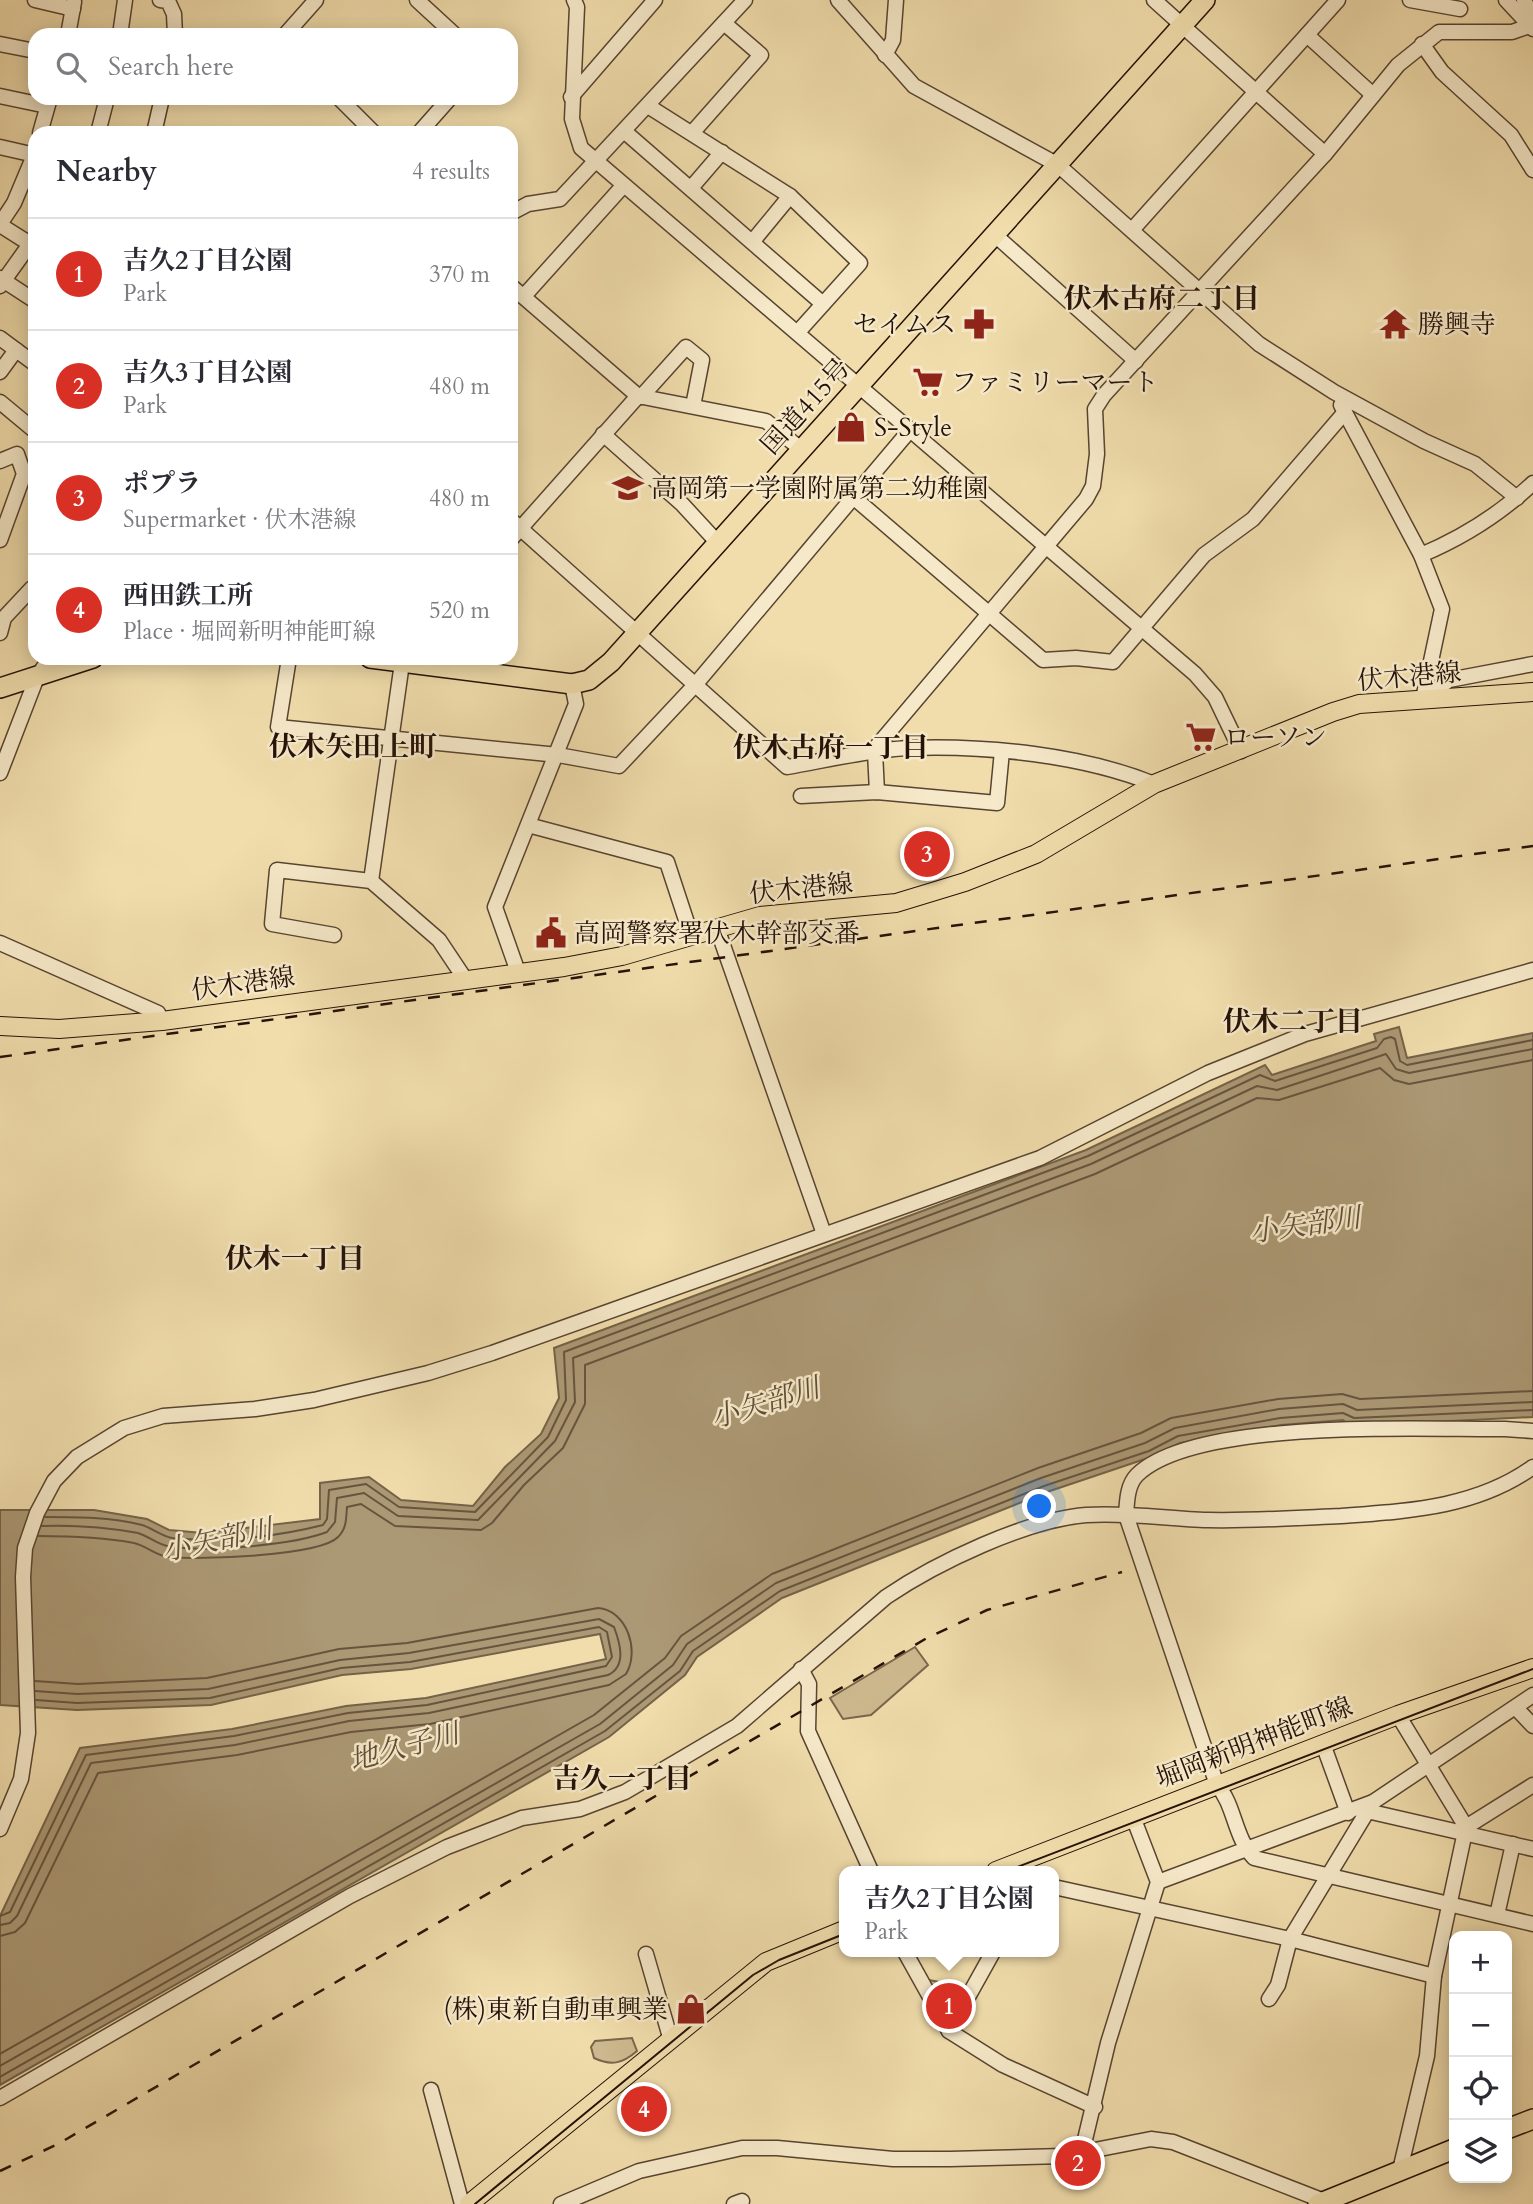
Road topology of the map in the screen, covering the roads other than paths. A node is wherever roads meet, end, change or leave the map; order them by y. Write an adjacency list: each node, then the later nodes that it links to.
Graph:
1 (35, 0): 17 (street)
2 (125, 0): 22 (street)
3 (160, 0): 23 (street)
4 (316, 0): 24 (street)
5 (574, 0): 36 (street)
6 (655, 0): 36 (street)
7 (746, 0): 19 (street)
8 (838, 0): 32 (street)
9 (896, 0): 32 (street)
10 (1154, 0): 20 (street)
11 (1205, 0): 20 (highway, 国道415号)
12 (1338, 0): 28 (street)
13 (1410, 0): 18 (street)
14 (1506, 0): 26 (street)
15 (1524, 0): 26 (street)
16 (426, 3): 25 (street)
17 (74, 4): 21 (street)
18 (1460, 4): 27 (street)
19 (724, 23): 43 (street); 50 (street)
20 (1182, 25): 33 (street); 56 (highway, 国道415号)
21 (69, 28)
22 (121, 28)
23 (175, 28)
24 (291, 28)
25 (449, 28)
26 (1531, 28): 27 (street)
27 (1460, 30): 30 (street)
28 (1307, 35): 33 (street); 34 (street)
29 (0, 44): 31 (street)
30 (1422, 44): 34 (street); 58 (street)
31 (28, 50)
32 (886, 55): 56 (street)
33 (1256, 91): 54 (street); 64 (street)
34 (1373, 95): 54 (street)
35 (0, 96): 37 (street)
36 (571, 97): 55 (street)
37 (28, 99)
38 (48, 105): 44 (street)
39 (105, 105): 45 (street)
40 (160, 105): 46 (street)
41 (346, 105): 47 (street)
42 (444, 105): 48 (street)
43 (648, 106): 49 (street); 50 (street)
44 (42, 126)
45 (100, 126)
46 (156, 126)
47 (367, 126)
48 (425, 126)
49 (624, 131): 55 (street); 60 (street)
50 (692, 133): 52 (street)
51 (0, 148): 53 (street)
52 (722, 152): 60 (street); 61 (street)
53 (28, 153)
54 (1325, 154): 71 (street)
55 (595, 162): 59 (street); 62 (street)
56 (1058, 165): 64 (street); 65 (highway, 国道415号)
57 (28, 168): 63 (street)
58 (1533, 170)
59 (623, 186): 72 (street); 75 (street)
60 (691, 188): 66 (street)
61 (790, 197): 66 (street); 74 (street)
62 (518, 209)
63 (0, 225): 67 (street)
64 (1132, 230): 71 (street)
65 (995, 235): 79 (street); 81 (highway, 国道415号)
66 (753, 241): 74 (street)
67 (28, 242)
68 (28, 250): 69 (street)
69 (1, 281): 73 (street)
70 (518, 291): 72 (street)
71 (1200, 292): 79 (street); 82 (street)
72 (524, 296): 83 (street)
73 (28, 297)
74 (823, 304): 75 (street)
75 (798, 332): 81 (street)
76 (0, 338): 77 (street)
77 (16, 350): 78 (street); 80 (street)
78 (28, 359)
79 (1136, 361): 99 (street)
80 (0, 372)
81 (861, 385): 88 (street); 90 (highway, 国道415号)
82 (1334, 392): 86 (street); 94 (street)
83 (640, 396): 85 (street); 85 (street); 89 (street)
84 (0, 402): 87 (street)
85 (693, 406): 90 (street)
86 (1345, 412): 100 (street); 104 (street)
87 (28, 424)
88 (910, 430): 93 (street); 99 (street)
89 (603, 434): 95 (street); 98 (street)
90 (802, 450): 98 (highway, 国道415号)
91 (0, 461): 97 (street)
92 (1533, 483): 94 (street)
93 (852, 496): 103 (street); 115 (street)
94 (1517, 498): 100 (street)
95 (518, 525)
96 (518, 532): 106 (street)
97 (0, 540)
98 (719, 540): 106 (highway, 国道415号)
99 (1047, 548): 103 (street); 104 (street)
100 (1421, 555): 118 (street)
101 (28, 591): 102 (street)
102 (5, 610): 105 (street)
103 (991, 612): 104 (street); 122 (street)
104 (1141, 629): 121 (street)
105 (0, 632)
106 (636, 632): 114 (highway, 国道415号); 115 (street)
107 (1533, 664): 118 (street)
108 (45, 665): 113 (street)
109 (72, 665): 113 (highway)
110 (288, 665): 119 (street)
111 (403, 665): 119 (street)
112 (439, 665): 114 (highway)
113 (37, 677): 116 (highway); 124 (street)
114 (572, 684): 123 (street)
115 (695, 685): 122 (street); 123 (street)
116 (0, 688)
117 (1533, 692): 118 (main road, 伏木港線)
118 (1423, 699): 121 (main road, 伏木港線)
119 (390, 737): 123 (street); 129 (street)
120 (1002, 751): 122 (street); 125 (street); 126 (street)
121 (1241, 751): 125 (main road, 伏木港線)
122 (873, 752): 126 (street)
123 (558, 755): 128 (street)
124 (0, 773)
125 (1154, 784): 130 (main road, 伏木港線)
126 (877, 792): 127 (street)
127 (801, 796)
128 (528, 825): 132 (street); 135 (street)
129 (371, 881): 131 (street); 136 (street)
130 (717, 928): 132 (main road, 伏木港線); 139 (street)
131 (334, 935)
132 (691, 935): 135 (main road, 伏木港線)
133 (0, 943): 137 (street)
134 (1533, 970): 139 (street)
135 (518, 972): 136 (main road, 伏木港線)
136 (465, 979): 137 (main road, 伏木港線)
137 (162, 1021): 138 (main road, 伏木港線)
138 (0, 1026)
139 (824, 1234): 156 (street)
140 (1533, 1431): 142 (street)
141 (1533, 1467): 142 (street)
142 (1126, 1515): 144 (street); 152 (street)
143 (1530, 1669): 147 (main road, 堀岡新明神能町線)
144 (801, 1670): 161 (street); 182 (street)
145 (1533, 1695): 146 (street)
146 (1516, 1708): 148 (street); 150 (street)
147 (1399, 1719): 149 (main road, 堀岡新明神能町線); 150 (street)
148 (1533, 1726)
149 (1325, 1748): 152 (main road, 堀岡新明神能町線); 154 (street)
150 (1427, 1766): 153 (street); 157 (street)
151 (1533, 1785): 157 (street)
152 (1220, 1788): 155 (main road, 堀岡新明神能町線); 159 (street)
153 (1370, 1807): 154 (street); 157 (street); 164 (street)
154 (1348, 1813): 159 (street)
155 (1135, 1821): 162 (main road, 堀岡新明神能町線); 163 (main road, 堀岡新明神能町線); 165 (street)
156 (0, 1829)
157 (1465, 1831): 158 (street); 167 (street)
158 (1513, 1844): 160 (street); 169 (street)
159 (1246, 1849): 164 (street); 165 (street)
160 (1533, 1849)
161 (869, 1866)
162 (1010, 1866)
163 (1032, 1866)
164 (1327, 1875): 167 (street); 172 (street)
165 (1158, 1882): 168 (street)
166 (1059, 1888): 168 (street)
167 (1450, 1904): 169 (street); 177 (street)
168 (1148, 1907): 172 (street); 183 (street)
169 (1497, 1915): 170 (street)
170 (1533, 1924)
171 (839, 1932): 180 (main road)
172 (1290, 1939): 177 (street); 178 (street)
173 (839, 1941): 192 (main road)
174 (646, 1954): 180 (street)
175 (908, 1957): 179 (street)
176 (990, 1957): 179 (street)
177 (1434, 1976): 188 (street)
178 (1269, 1999)
179 (949, 2031): 183 (street)
180 (670, 2038): 191 (main road)
181 (431, 2090): 190 (street)
182 (0, 2098)
183 (1095, 2107): 187 (street)
184 (1533, 2119): 185 (highway)
185 (1512, 2127)
186 (1449, 2151): 188 (highway)
187 (1082, 2152): 189 (street); 193 (street)
188 (1400, 2170): 189 (highway)
189 (1321, 2203)
190 (462, 2204)
191 (469, 2204)
192 (482, 2204)
193 (561, 2204)

